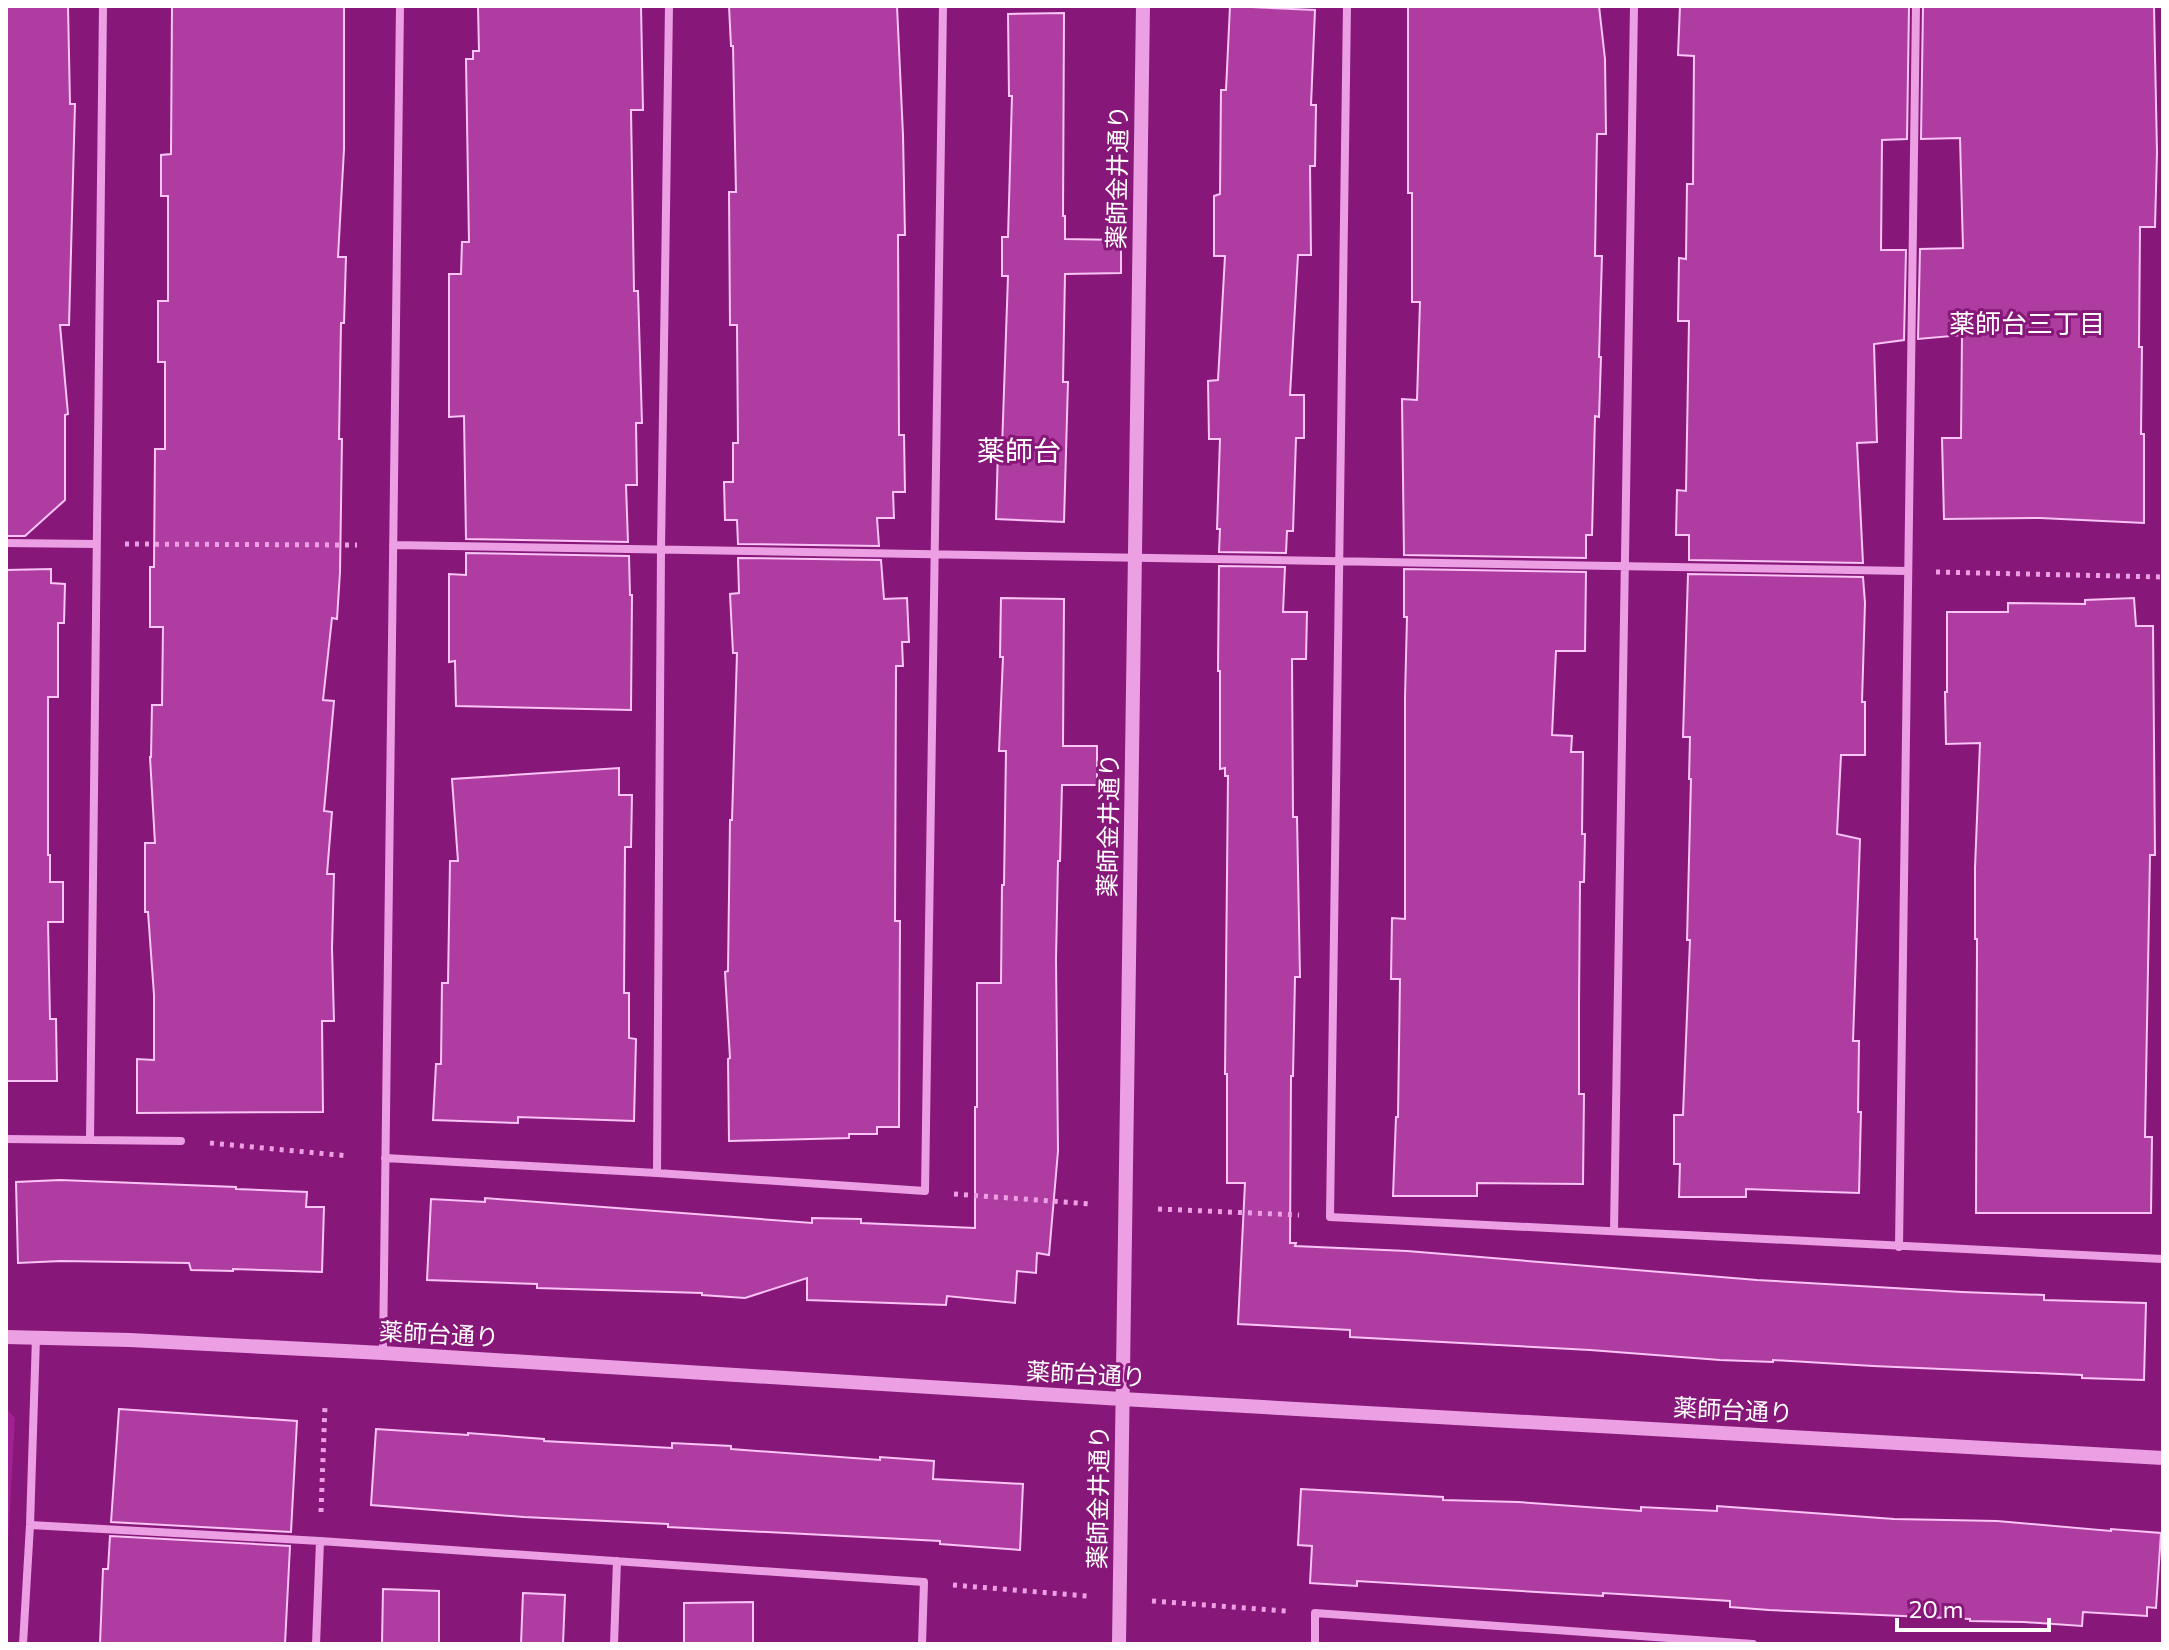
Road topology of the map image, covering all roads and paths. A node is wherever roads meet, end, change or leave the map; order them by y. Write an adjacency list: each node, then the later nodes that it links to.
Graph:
1 (103, 6): 10 (street)
2 (400, 6): 12 (street)
3 (669, 6): 13 (street)
4 (943, 6): 14 (street)
5 (1143, 6): 15 (street, 薬師金井通り)
6 (1347, 6): 16 (street)
7 (1634, 6): 17 (street)
8 (1916, 6): 18 (street)
9 (6, 543): 10 (street)
10 (96, 544): 11 (path); 21 (street)
11 (357, 545)
12 (393, 545): 13 (street); 24 (street)
13 (661, 549): 14 (street); 25 (street)
14 (934, 554): 15 (street); 25 (street)
15 (1135, 558): 16 (street); 32 (street, 薬師金井通り)
16 (1338, 562): 17 (street); 26 (street)
17 (1625, 566): 18 (street); 26 (street)
18 (1908, 571): 19 (path); 27 (street)
19 (2163, 577)
20 (6, 1139): 21 (street)
21 (90, 1140): 22 (street)
22 (181, 1141): 23 (path)
23 (349, 1156)
24 (385, 1158): 25 (street); 31 (street)
25 (657, 1173)
26 (1614, 1231): 27 (street)
27 (1899, 1247): 28 (street)
28 (2163, 1259)
29 (6, 1337): 30 (street, 薬師台通り)
30 (36, 1337): 31 (street, 薬師台通り); 35 (street)
31 (383, 1353): 32 (street, 薬師台通り)
32 (1122, 1399): 34 (street, 薬師台通り); 43 (street, 薬師金井通り)
33 (325, 1406): 36 (path)
34 (2163, 1458)
35 (30, 1525): 36 (street); 39 (street)
36 (320, 1541): 37 (street); 40 (street)
37 (617, 1561): 41 (street); 42 (street)
38 (1581, 1631): 44 (street); 45 (street); 46 (street)
39 (23, 1644)
40 (316, 1644)
41 (614, 1644)
42 (922, 1644)
43 (1119, 1644)
44 (1315, 1644)
45 (1581, 1644)
46 (1753, 1644)

